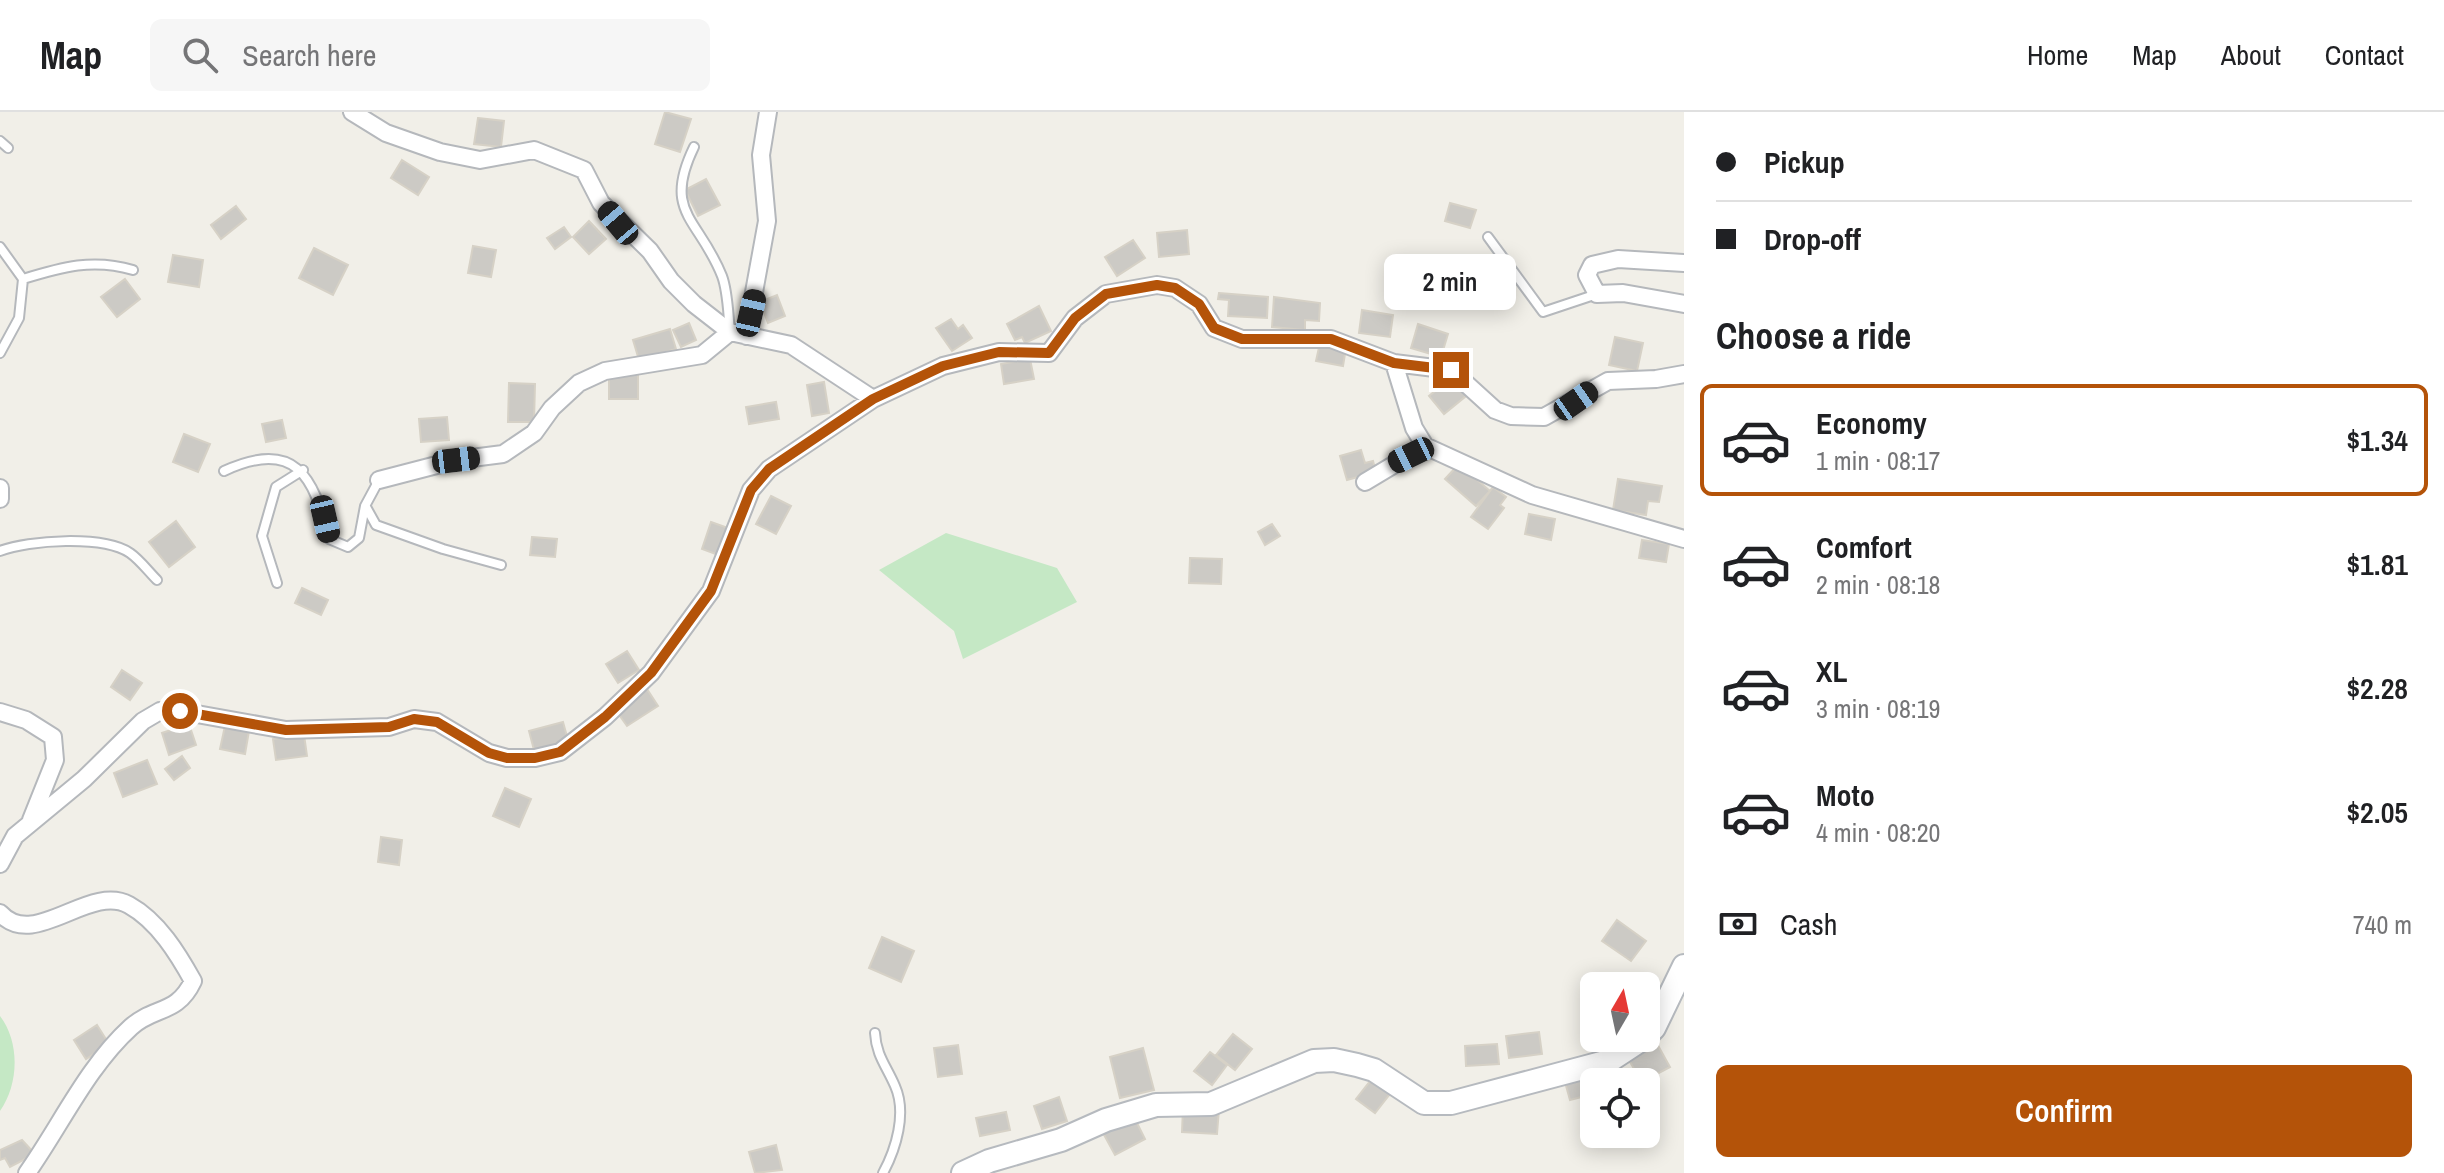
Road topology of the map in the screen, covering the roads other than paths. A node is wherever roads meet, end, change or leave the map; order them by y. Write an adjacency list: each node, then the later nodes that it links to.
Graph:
1 (352, 112): 13 (street)
2 (768, 112): 13 (street)
3 (0, 141): 5 (lane)
4 (694, 147): 13 (lane)
5 (8, 148)
6 (1488, 237): 11 (lane)
7 (0, 247): 10 (lane)
8 (1684, 263): 11 (street)
9 (133, 270): 10 (lane)
10 (23, 279): 14 (lane)
11 (1597, 294): 12 (street)
12 (1684, 304)
13 (738, 334): 17 (street); 21 (street)
14 (0, 353)
15 (1394, 363): 16 (street); 17 (street); 18 (street)
16 (1684, 374)
17 (873, 399): 32 (street)
18 (1425, 446): 22 (street); 26 (street)
19 (303, 470): 20 (lane); 25 (lane); 30 (lane)
20 (224, 471)
21 (379, 480): 25 (lane)
22 (1365, 482)
23 (0, 488): 24 (street)
24 (0, 499)
25 (365, 506): 28 (lane)
26 (1684, 539)
27 (0, 551): 29 (lane)
28 (501, 565)
29 (157, 580)
30 (277, 583)
31 (0, 712): 32 (street)
32 (29, 825): 33 (street)
33 (0, 864)
34 (0, 913): 39 (street)
35 (1682, 972): 36 (street)
36 (1660, 1016)
37 (875, 1033): 40 (lane)
38 (1622, 1052): 41 (street)
39 (27, 1173)
40 (883, 1173)
41 (963, 1173)

